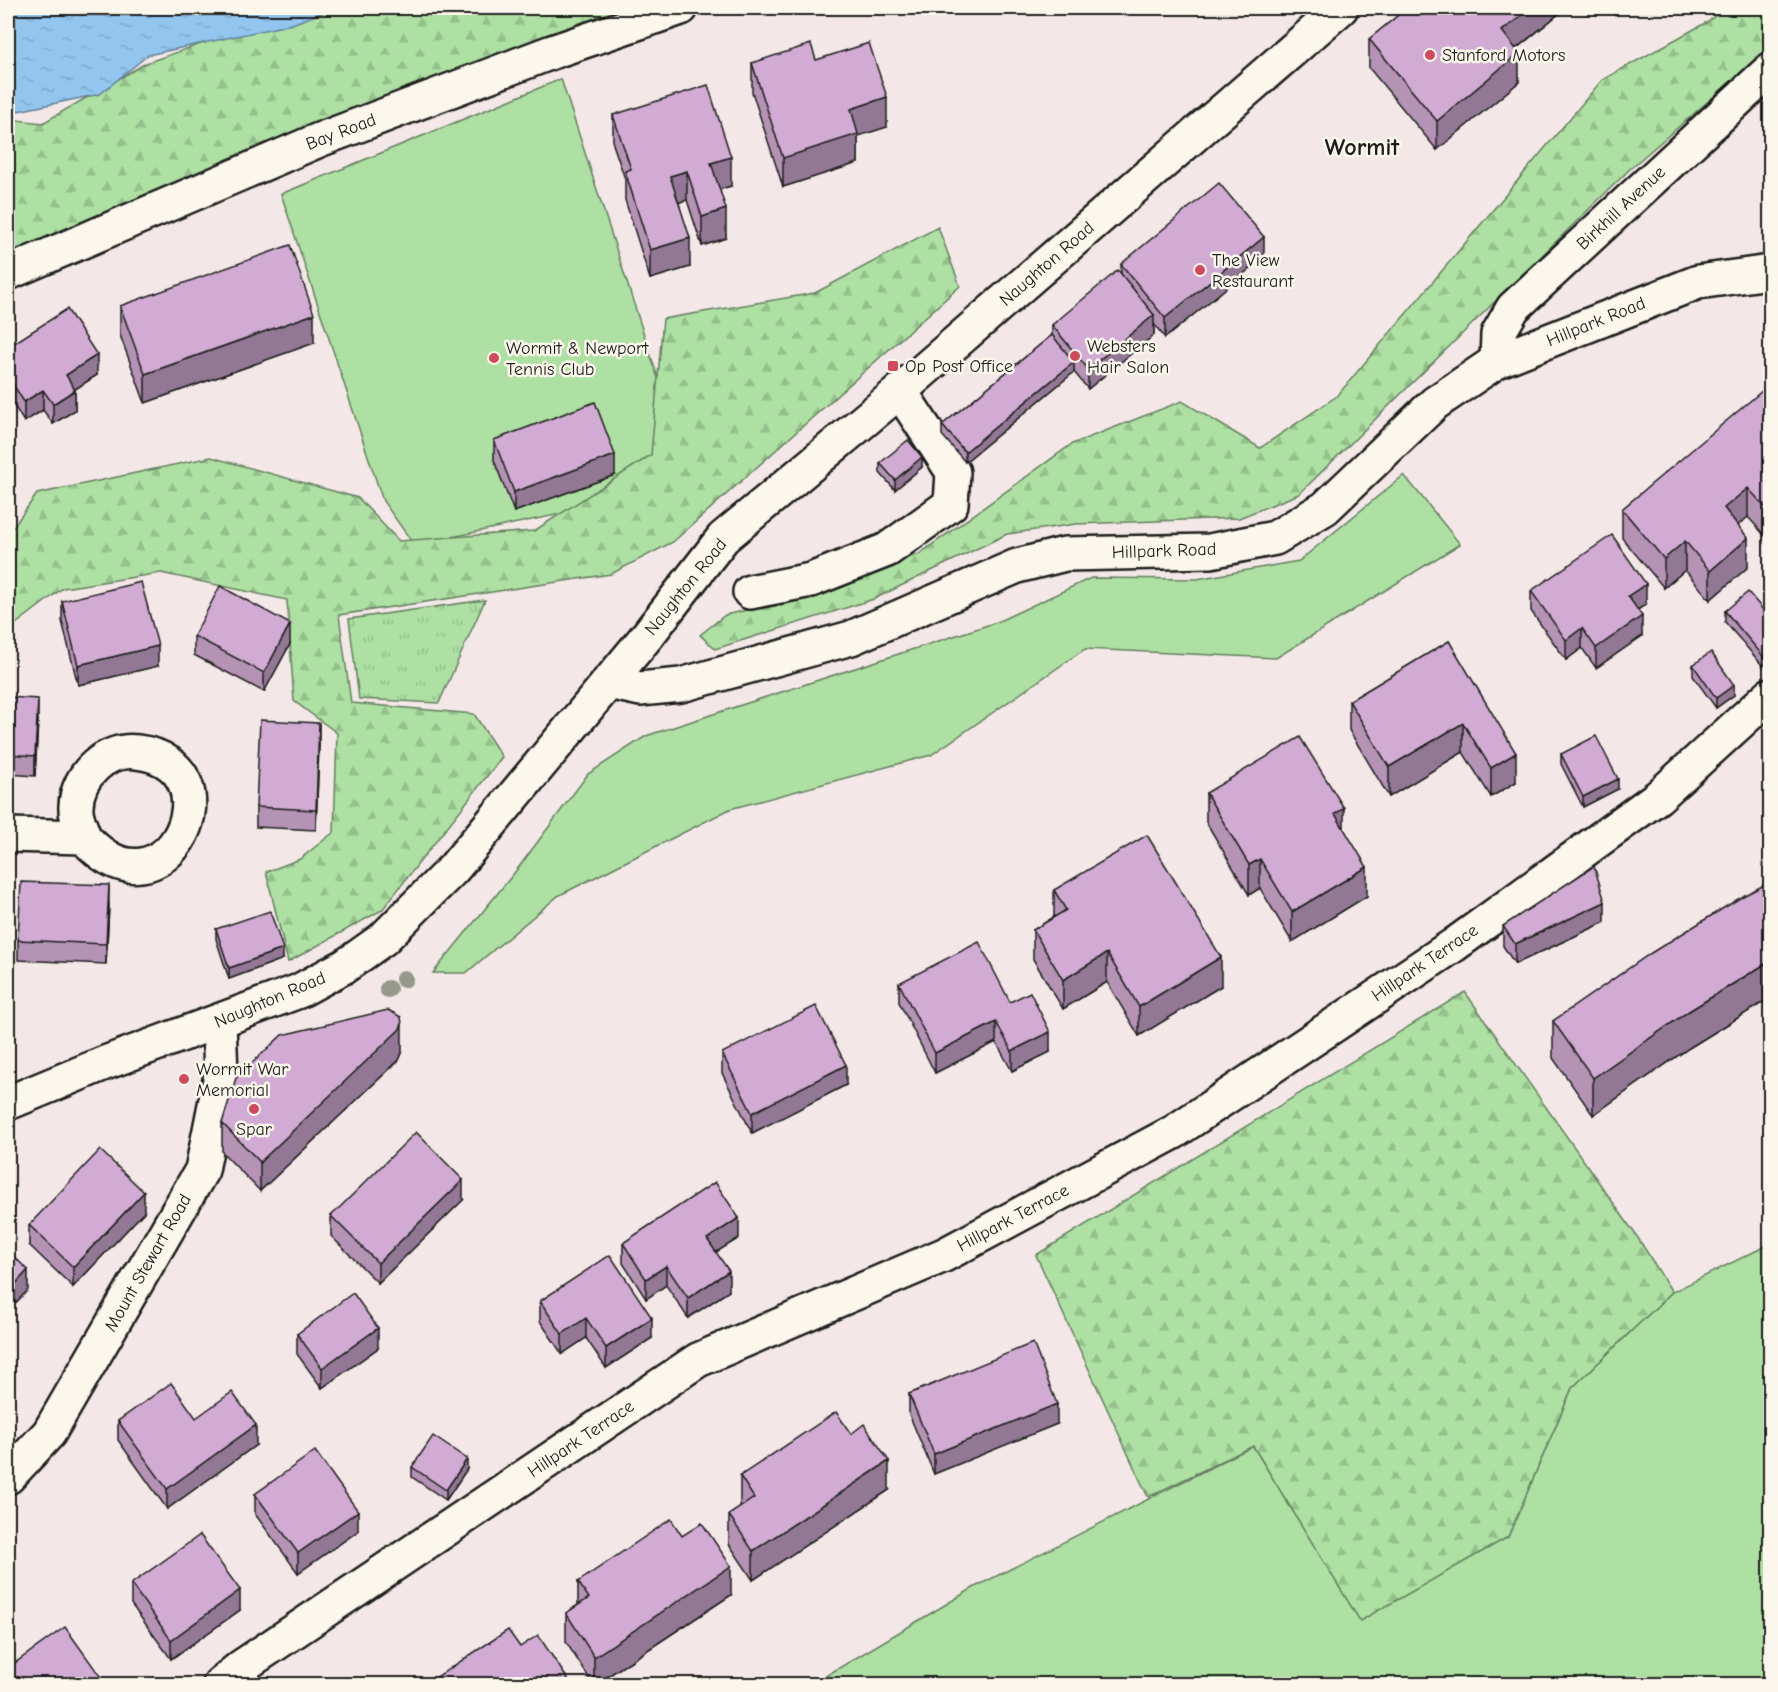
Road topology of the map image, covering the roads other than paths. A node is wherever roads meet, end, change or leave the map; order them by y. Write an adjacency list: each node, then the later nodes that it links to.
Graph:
1 (681, 8): 5 (street, Bay Road)
2 (1341, 8): 7 (street, Naughton Road)
3 (1770, 70): 6 (street, Birkhill Avenue)
4 (1770, 272): 6 (street, Hillpark Road)
5 (8, 273)
6 (1497, 361): 9 (street, Hillpark Road)
7 (900, 391): 8 (street); 9 (street, Naughton Road)
8 (750, 592)
9 (608, 682): 13 (street, Naughton Road)
10 (1770, 695): 16 (street, Hillpark Terrace)
11 (8, 835): 12 (street)
12 (84, 837)
13 (219, 1023): 14 (street, Naughton Road); 15 (street, Mount Stewart Road)
14 (8, 1103)
15 (8, 1477)
16 (220, 1684)

